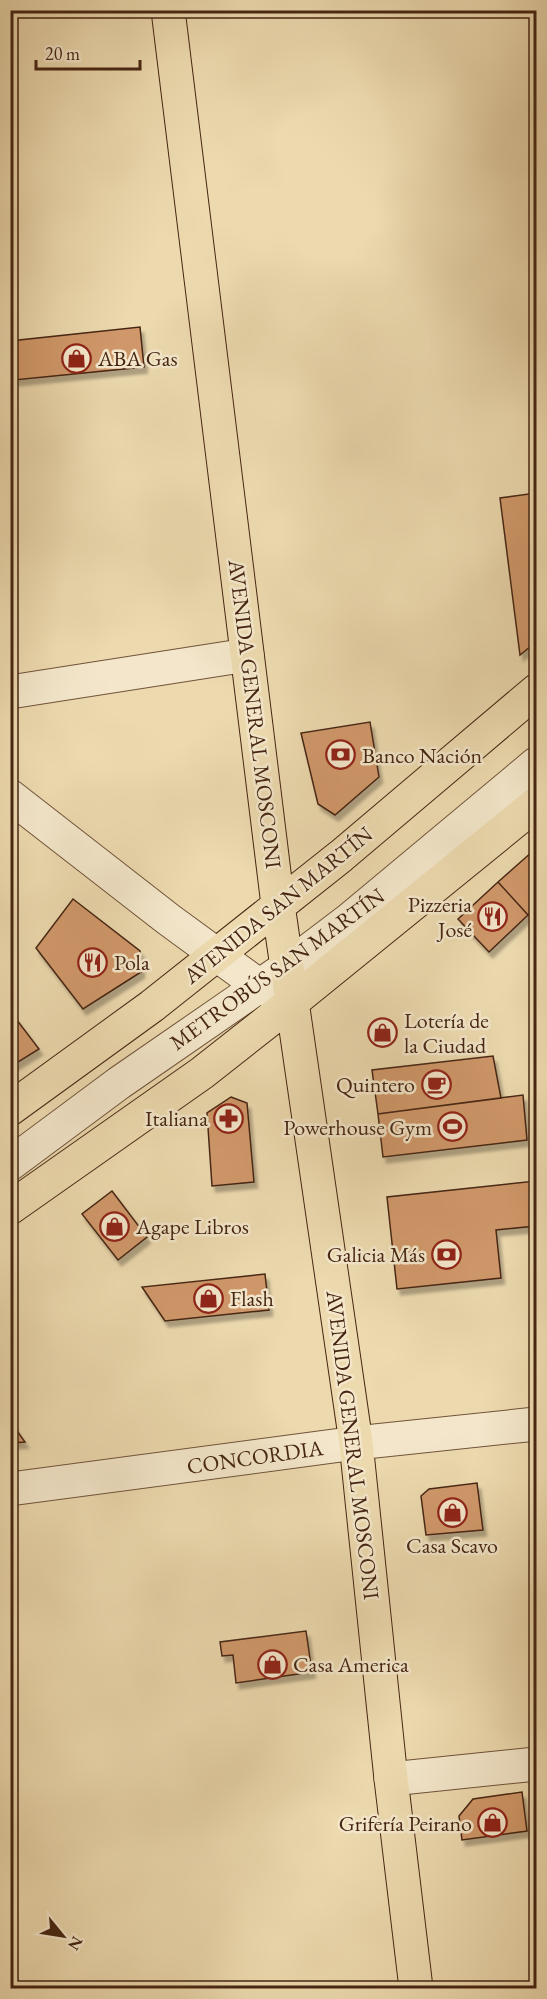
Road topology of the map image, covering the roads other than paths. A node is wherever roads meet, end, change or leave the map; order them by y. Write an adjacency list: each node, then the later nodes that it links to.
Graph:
1 (168, 10): 2 (main road, AVENIDA GENERAL MOSCONI)
2 (247, 655): 4 (street); 9 (main road, AVENIDA GENERAL MOSCONI)
3 (537, 691): 9 (main road, AVENIDA SAN MARTÍN)
4 (10, 692)
5 (537, 742): 10 (street, METROBÚS SAN MARTÍN)
6 (537, 764): 10 (street, METROBÚS SAN MARTÍN)
7 (10, 796): 11 (street)
8 (537, 804): 12 (main road)
9 (278, 904): 10 (main road, AVENIDA GENERAL MOSCONI); 11 (main road, AVENIDA SAN MARTÍN)
10 (285, 955): 11 (street, METROBÚS SAN MARTÍN); 12 (main road, AVENIDA GENERAL MOSCONI)
11 (239, 971): 12 (street); 13 (main road, AVENIDA SAN MARTÍN); 14 (street, METROBÚS SAN MARTÍN); 15 (street, METROBÚS SAN MARTÍN)
12 (291, 1003): 16 (main road); 18 (main road, AVENIDA GENERAL MOSCONI)
13 (10, 1109)
14 (10, 1137)
15 (10, 1164)
16 (10, 1208)
17 (537, 1424): 18 (street, CONCORDIA)
18 (356, 1443): 19 (street, CONCORDIA); 21 (main road, AVENIDA GENERAL MOSCONI)
19 (10, 1489)
20 (537, 1764): 21 (street)
21 (391, 1779): 22 (main road, AVENIDA GENERAL MOSCONI)
22 (416, 1989)

